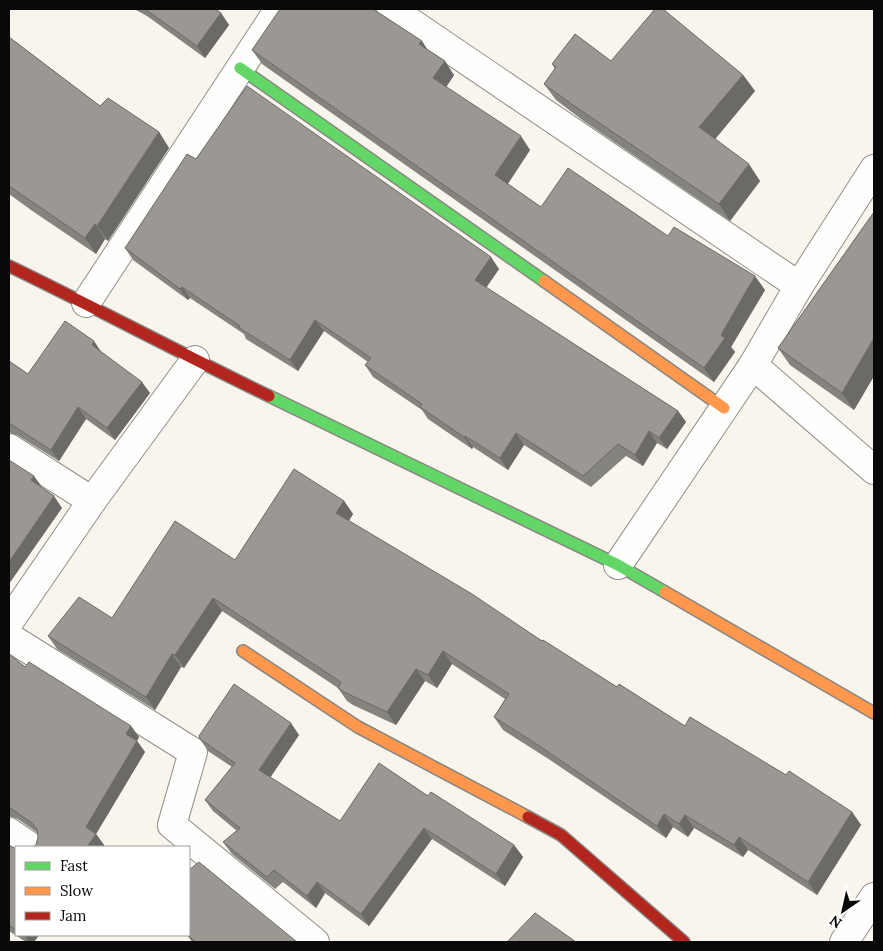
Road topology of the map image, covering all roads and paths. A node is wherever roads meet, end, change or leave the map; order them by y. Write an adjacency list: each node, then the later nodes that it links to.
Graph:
1 (279, 9): 3 (street)
2 (391, 9): 6 (street)
3 (240, 68): 7 (street); 10 (street)
4 (873, 173): 6 (street)
5 (9, 266): 7 (street)
6 (799, 286): 9 (street)
7 (86, 303): 8 (street)
8 (195, 360): 13 (street); 14 (street)
9 (752, 365): 10 (street); 12 (street)
10 (724, 408): 14 (street)
11 (9, 448): 13 (street)
12 (874, 470)
13 (92, 501): 15 (street)
14 (618, 565): 18 (street)
15 (9, 622)
16 (9, 637): 20 (street)
17 (243, 651): 26 (street)
18 (874, 713)
19 (9, 832): 21 (street)
20 (167, 836): 22 (street)
21 (30, 846)
22 (181, 846)
23 (190, 852): 25 (street)
24 (874, 897): 27 (street)
25 (315, 942)
26 (684, 942)
27 (844, 942)

